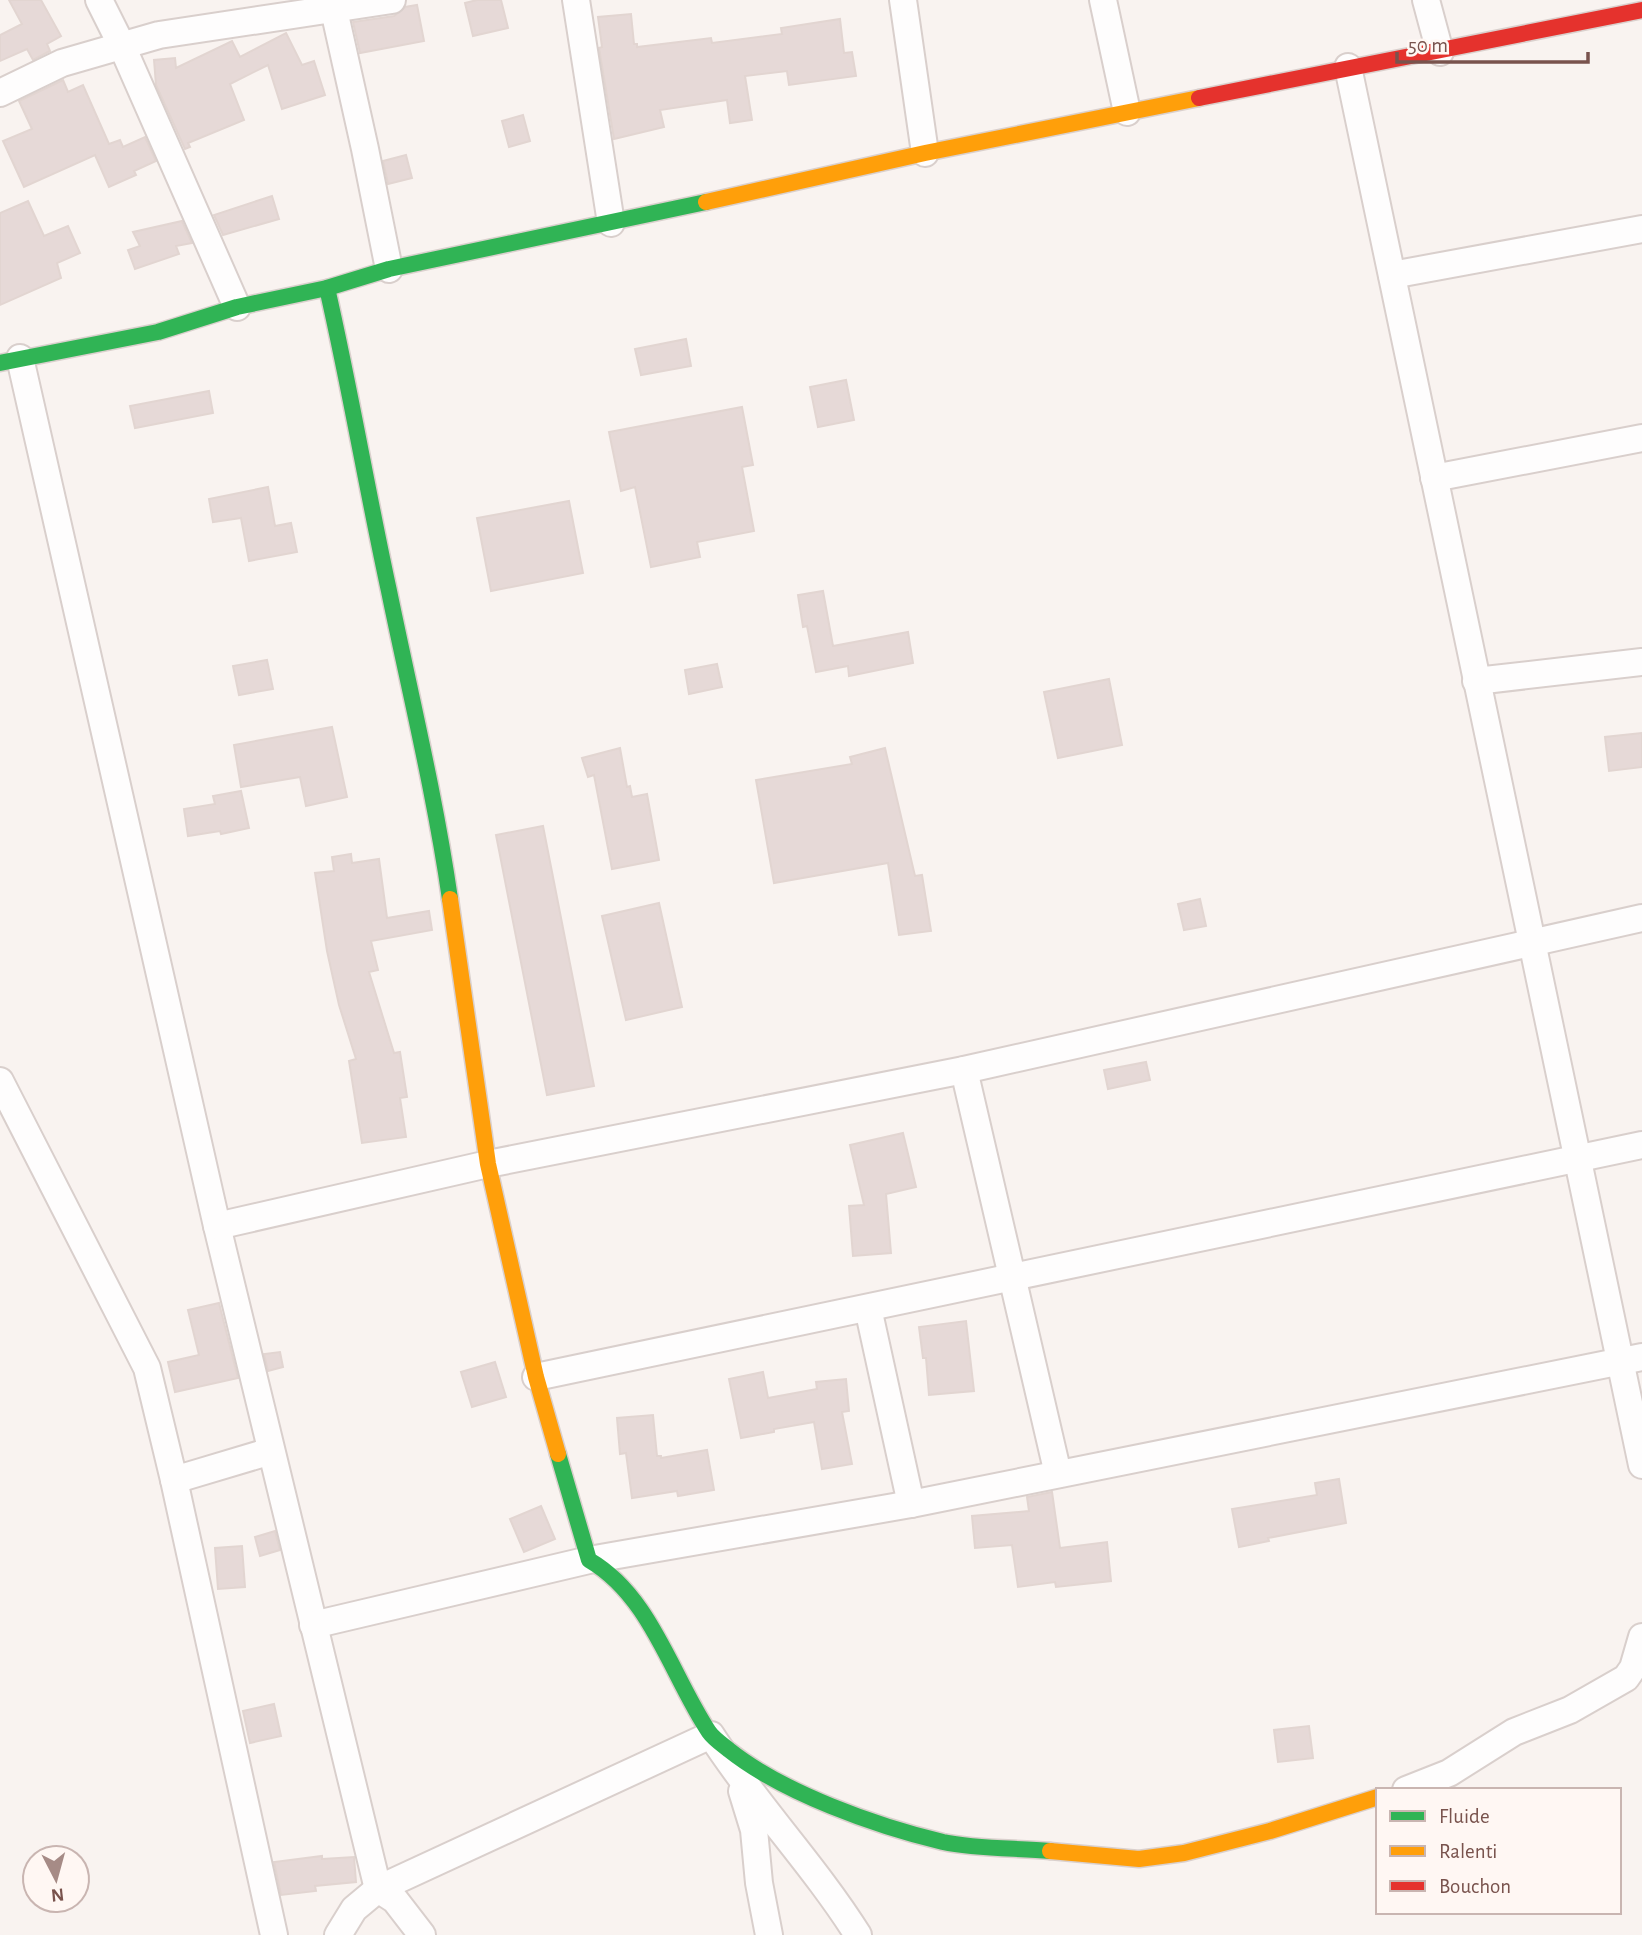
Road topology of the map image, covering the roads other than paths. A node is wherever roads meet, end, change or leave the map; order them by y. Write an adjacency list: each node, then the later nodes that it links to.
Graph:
1 (99, 0): 9 (street)
2 (392, 0): 7 (street)
3 (576, 0): 15 (street)
4 (903, 0): 14 (street)
5 (1103, 0): 13 (street)
6 (1426, 0): 10 (street)
7 (335, 5): 9 (street); 17 (street)
8 (1638, 7): 10 (main road)
9 (122, 46): 12 (street); 20 (street)
10 (1440, 52): 11 (main road)
11 (1348, 67): 13 (main road); 18 (street)
12 (0, 93)
13 (1127, 112): 14 (main road)
14 (925, 153): 15 (main road)
15 (611, 223): 17 (main road)
16 (1642, 229): 18 (street)
17 (389, 269): 19 (main road)
18 (1391, 275): 23 (street)
19 (327, 288): 20 (main road); 32 (main road)
20 (237, 307): 21 (main road)
21 (10, 361): 33 (street)
22 (1642, 438): 23 (street)
23 (1434, 478): 25 (street)
24 (1642, 662): 25 (street)
25 (1476, 681): 27 (street)
26 (1642, 918): 27 (street)
27 (1531, 942): 28 (street); 31 (street)
28 (964, 1070): 32 (street); 34 (street)
29 (0, 1081): 41 (street)
30 (1642, 1145): 31 (street)
31 (1576, 1159): 34 (street); 36 (street)
32 (488, 1164): 33 (street); 37 (main road)
33 (217, 1226): 38 (street)
34 (1012, 1277): 35 (street); 40 (street)
35 (868, 1308): 37 (street); 42 (street)
36 (1630, 1359): 39 (street); 40 (street)
37 (536, 1377): 43 (main road)
38 (271, 1451): 41 (street); 44 (street)
39 (1642, 1465)
40 (1058, 1474): 42 (street)
41 (174, 1480): 51 (street)
42 (911, 1504): 43 (street)
43 (589, 1560): 44 (street); 46 (main road)
44 (313, 1625): 50 (street)
45 (1642, 1637): 48 (street)
46 (711, 1735): 47 (street); 49 (main road); 50 (street)
47 (737, 1776): 54 (street); 55 (street)
48 (1411, 1788)
49 (1376, 1798)
50 (377, 1889): 52 (street); 53 (street)
51 (274, 1935)
52 (338, 1935)
53 (422, 1935)
54 (769, 1935)
55 (858, 1935)

